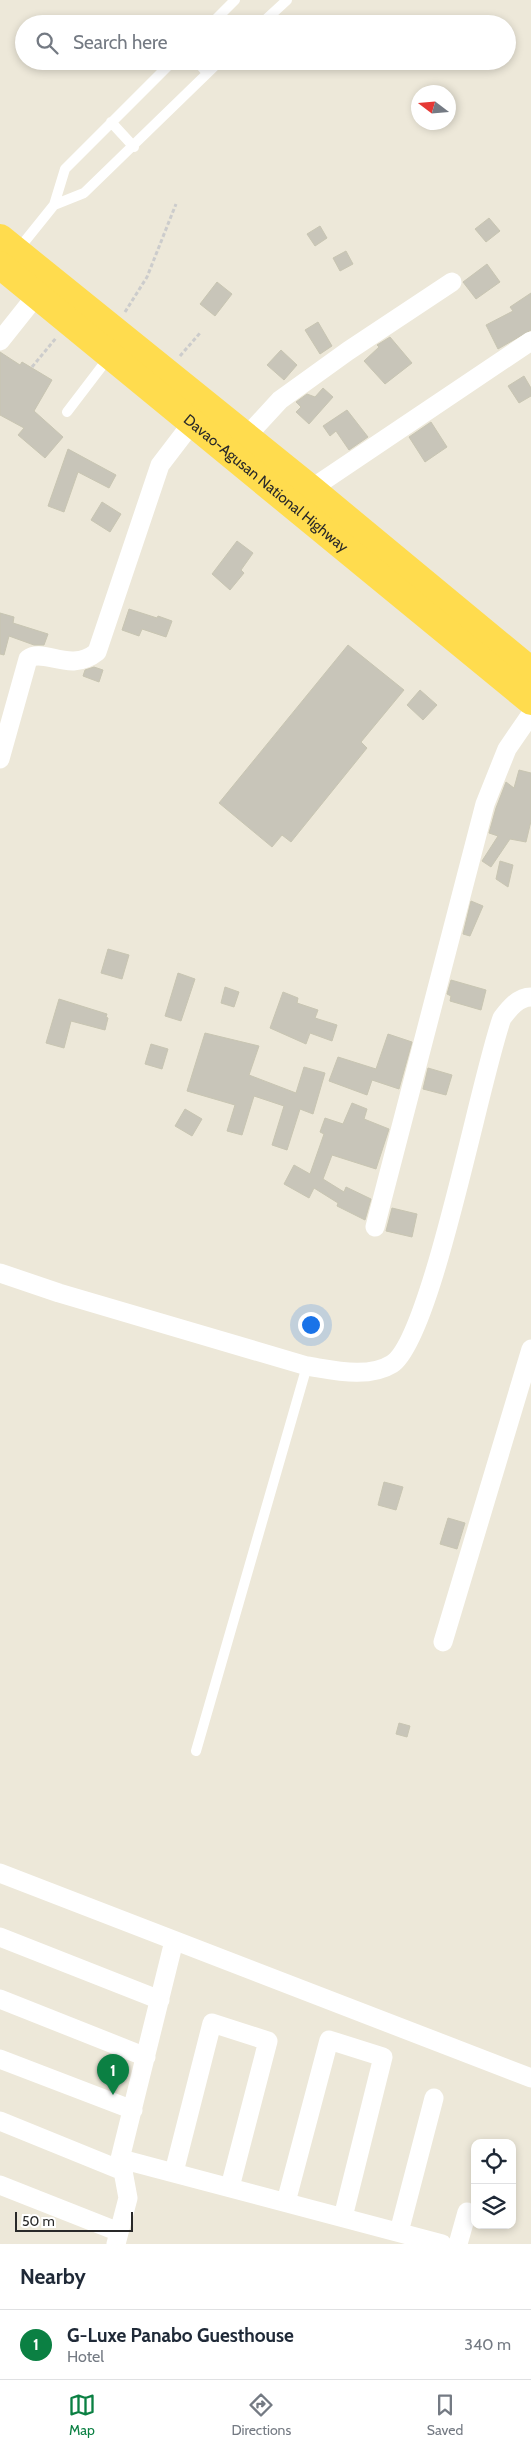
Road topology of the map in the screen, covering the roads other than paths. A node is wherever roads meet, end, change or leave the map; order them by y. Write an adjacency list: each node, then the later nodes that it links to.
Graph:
1 (235, 0): 3 (lane)
2 (287, 0): 4 (lane)
3 (220, 15)
4 (271, 15)
5 (164, 70): 9 (lane)
6 (204, 70): 8 (lane)
7 (210, 70): 8 (lane)
8 (207, 73): 10 (lane)
9 (111, 122): 10 (lane); 11 (lane)
10 (134, 148): 11 (lane)
11 (54, 204): 12 (lane)
12 (6, 252): 14 (highway, Davao-Agusan National Highway)
13 (452, 282): 20 (street)
14 (43, 287): 15 (street); 16 (highway, Davao-Agusan National Highway); 16 (highway, Davao-Agusan National Highway)
15 (0, 341)
16 (116, 341): 18 (lane); 19 (highway, Davao-Agusan National Highway); 19 (highway, Davao-Agusan National Highway)
17 (531, 341): 21 (street)
18 (66, 412)
19 (199, 414): 20 (highway, Davao-Agusan National Highway); 22 (highway, Davao-Agusan National Highway); 26 (street)
20 (246, 437): 21 (highway, Davao-Agusan National Highway)
21 (311, 489): 22 (highway, Davao-Agusan National Highway)
22 (492, 654): 23 (highway, Davao-Agusan National Highway); 24 (highway, Davao-Agusan National Highway)
23 (531, 671)
24 (531, 701)
25 (531, 714): 28 (street)
26 (0, 759)
27 (531, 997): 31 (street)
28 (375, 1227)
29 (0, 1273): 31 (street)
30 (531, 1349): 32 (street)
31 (307, 1366): 33 (lane)
32 (443, 1642)
33 (196, 1751)
34 (0, 1873): 36 (street)
35 (0, 1937): 38 (street)
36 (174, 1940): 38 (street); 41 (street)
37 (0, 1999): 39 (street)
38 (160, 2000): 39 (street)
39 (146, 2056): 43 (street)
40 (0, 2059): 43 (street)
41 (531, 2078)
42 (434, 2098): 52 (street)
43 (133, 2110): 45 (street)
44 (0, 2121): 45 (street)
45 (120, 2163): 46 (street); 53 (street)
46 (174, 2172): 48 (street); 48 (street)
47 (0, 2185): 53 (street)
48 (230, 2187): 49 (street)
49 (286, 2202): 51 (street); 51 (street)
50 (467, 2212): 55 (street)
51 (343, 2217): 52 (street)
52 (399, 2232): 54 (street)
53 (118, 2238)
54 (442, 2244)
55 (458, 2244)

